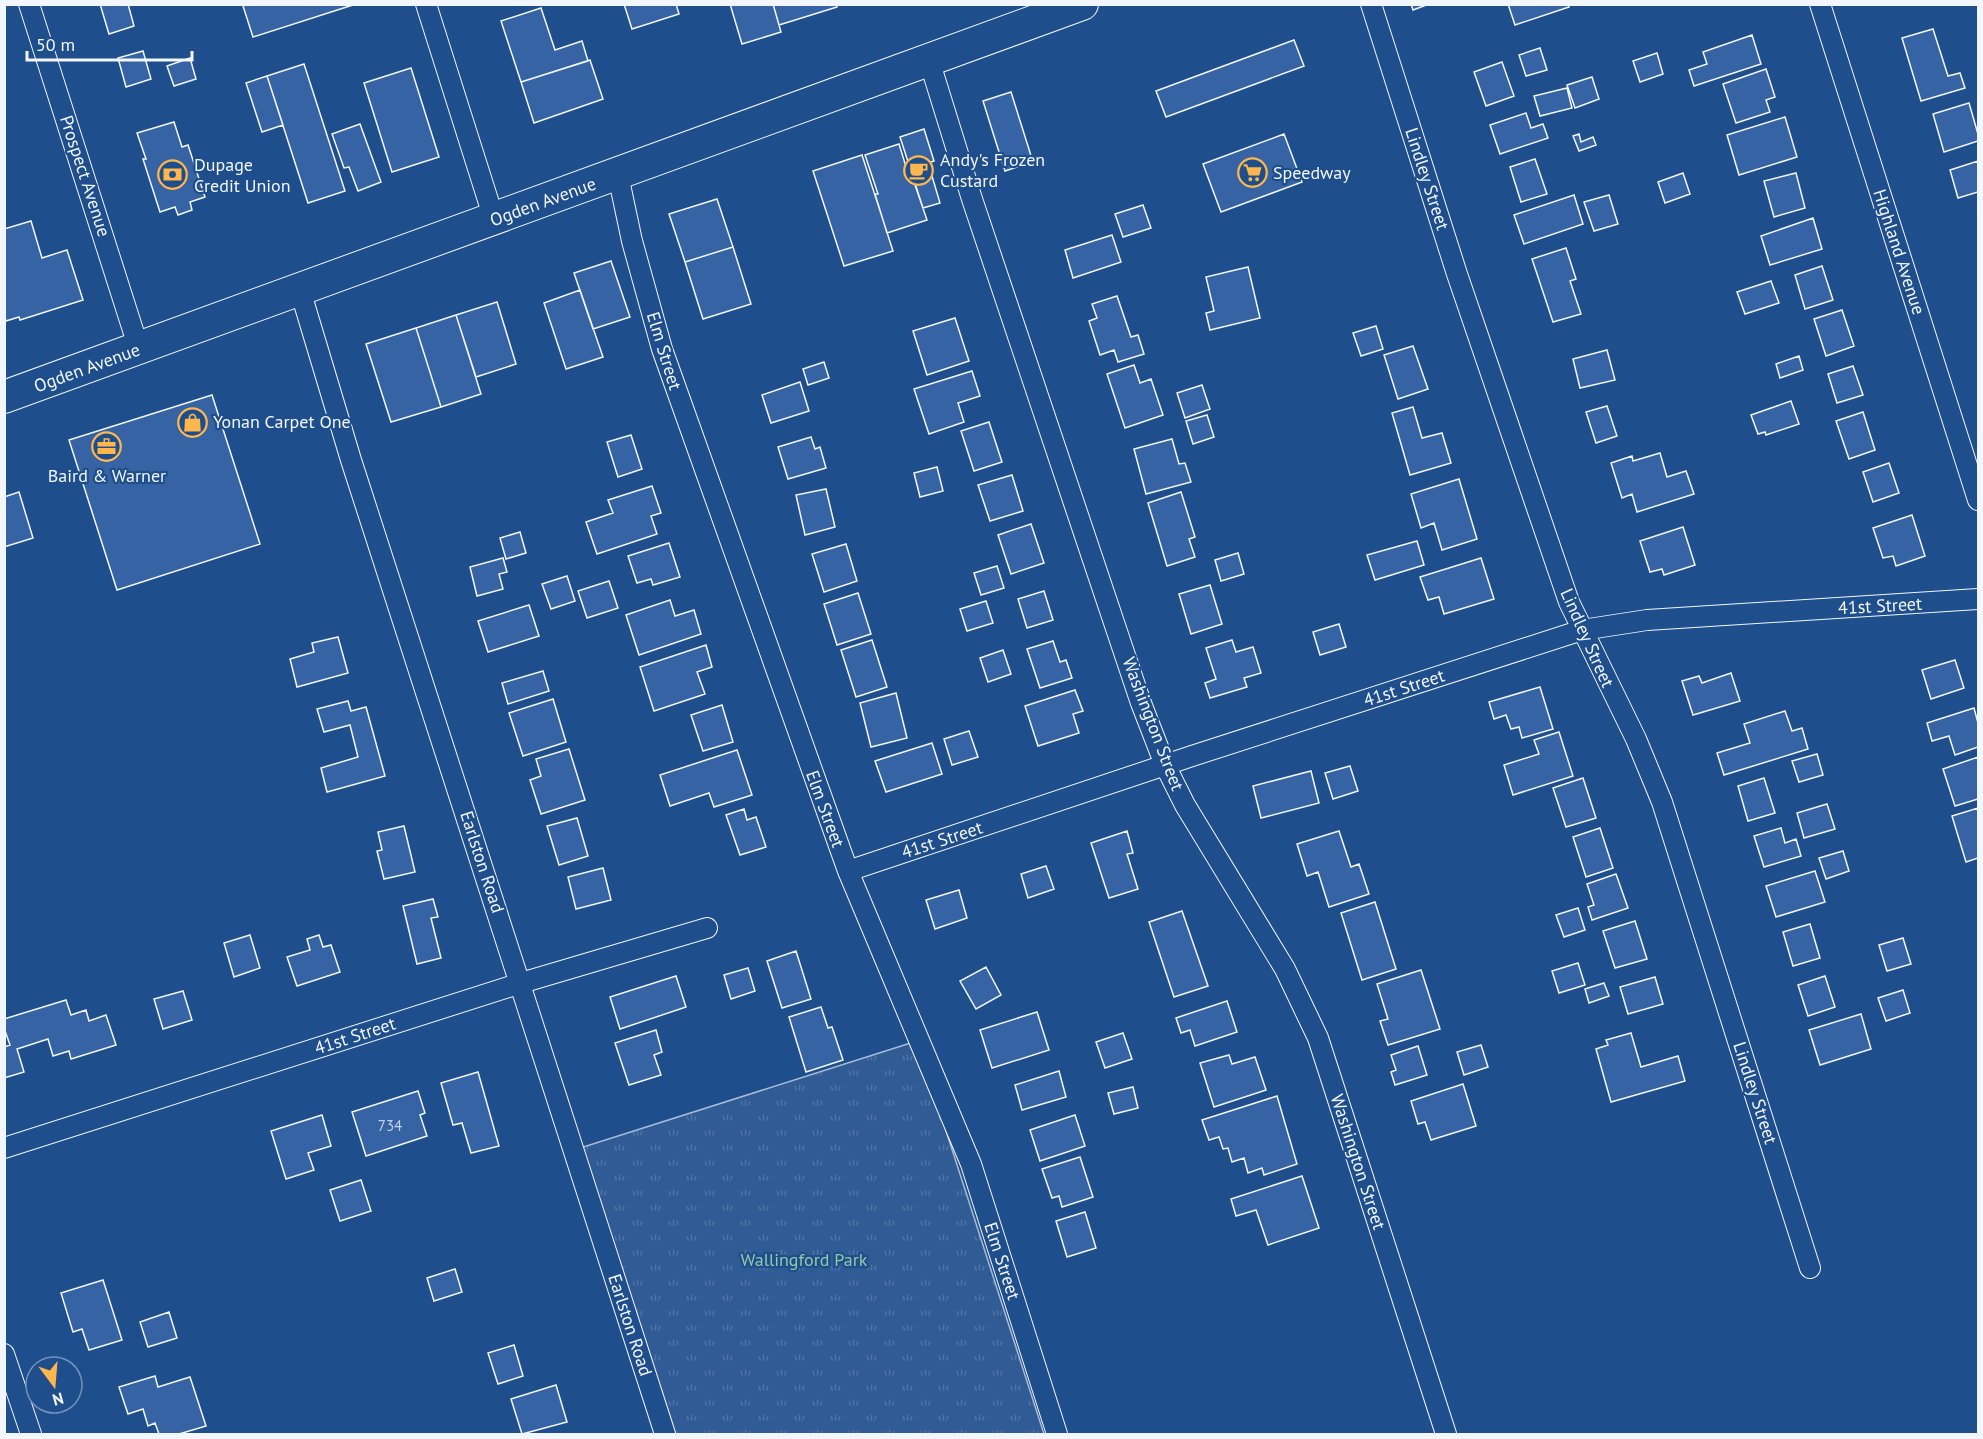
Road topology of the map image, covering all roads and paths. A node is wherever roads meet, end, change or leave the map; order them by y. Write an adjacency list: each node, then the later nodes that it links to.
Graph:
1 (29, 4): 10 (street, Prospect Avenue)
2 (426, 4): 8 (street)
3 (1082, 4): 6 (main road, Ogden Avenue)
4 (1371, 4): 14 (street, Lindley Street)
5 (1820, 4): 12 (street, Highland Avenue)
6 (929, 60): 7 (main road, Ogden Avenue); 15 (street, Washington Street)
7 (618, 175): 8 (main road, Ogden Avenue); 16 (street, Elm Street)
8 (494, 219): 9 (main road, Ogden Avenue)
9 (300, 290): 10 (main road, Ogden Avenue); 18 (street, Earlston Road)
10 (139, 349): 11 (main road, Ogden Avenue)
11 (4, 397)
12 (1978, 500)
13 (1978, 599): 14 (street, 41st Street)
14 (1582, 630): 15 (street, 41st Street); 20 (street, Lindley Street)
15 (1165, 765): 16 (street, 41st Street); 25 (street, Washington Street)
16 (848, 871): 24 (street, Elm Street)
17 (707, 928): 18 (street, 41st Street)
18 (521, 983): 19 (street, 41st Street); 23 (street, Earlston Road)
19 (4, 1148)
20 (1810, 1268)
21 (4, 1354): 22 (street)
22 (31, 1434)
23 (665, 1434)
24 (1057, 1434)
25 (1446, 1434)

